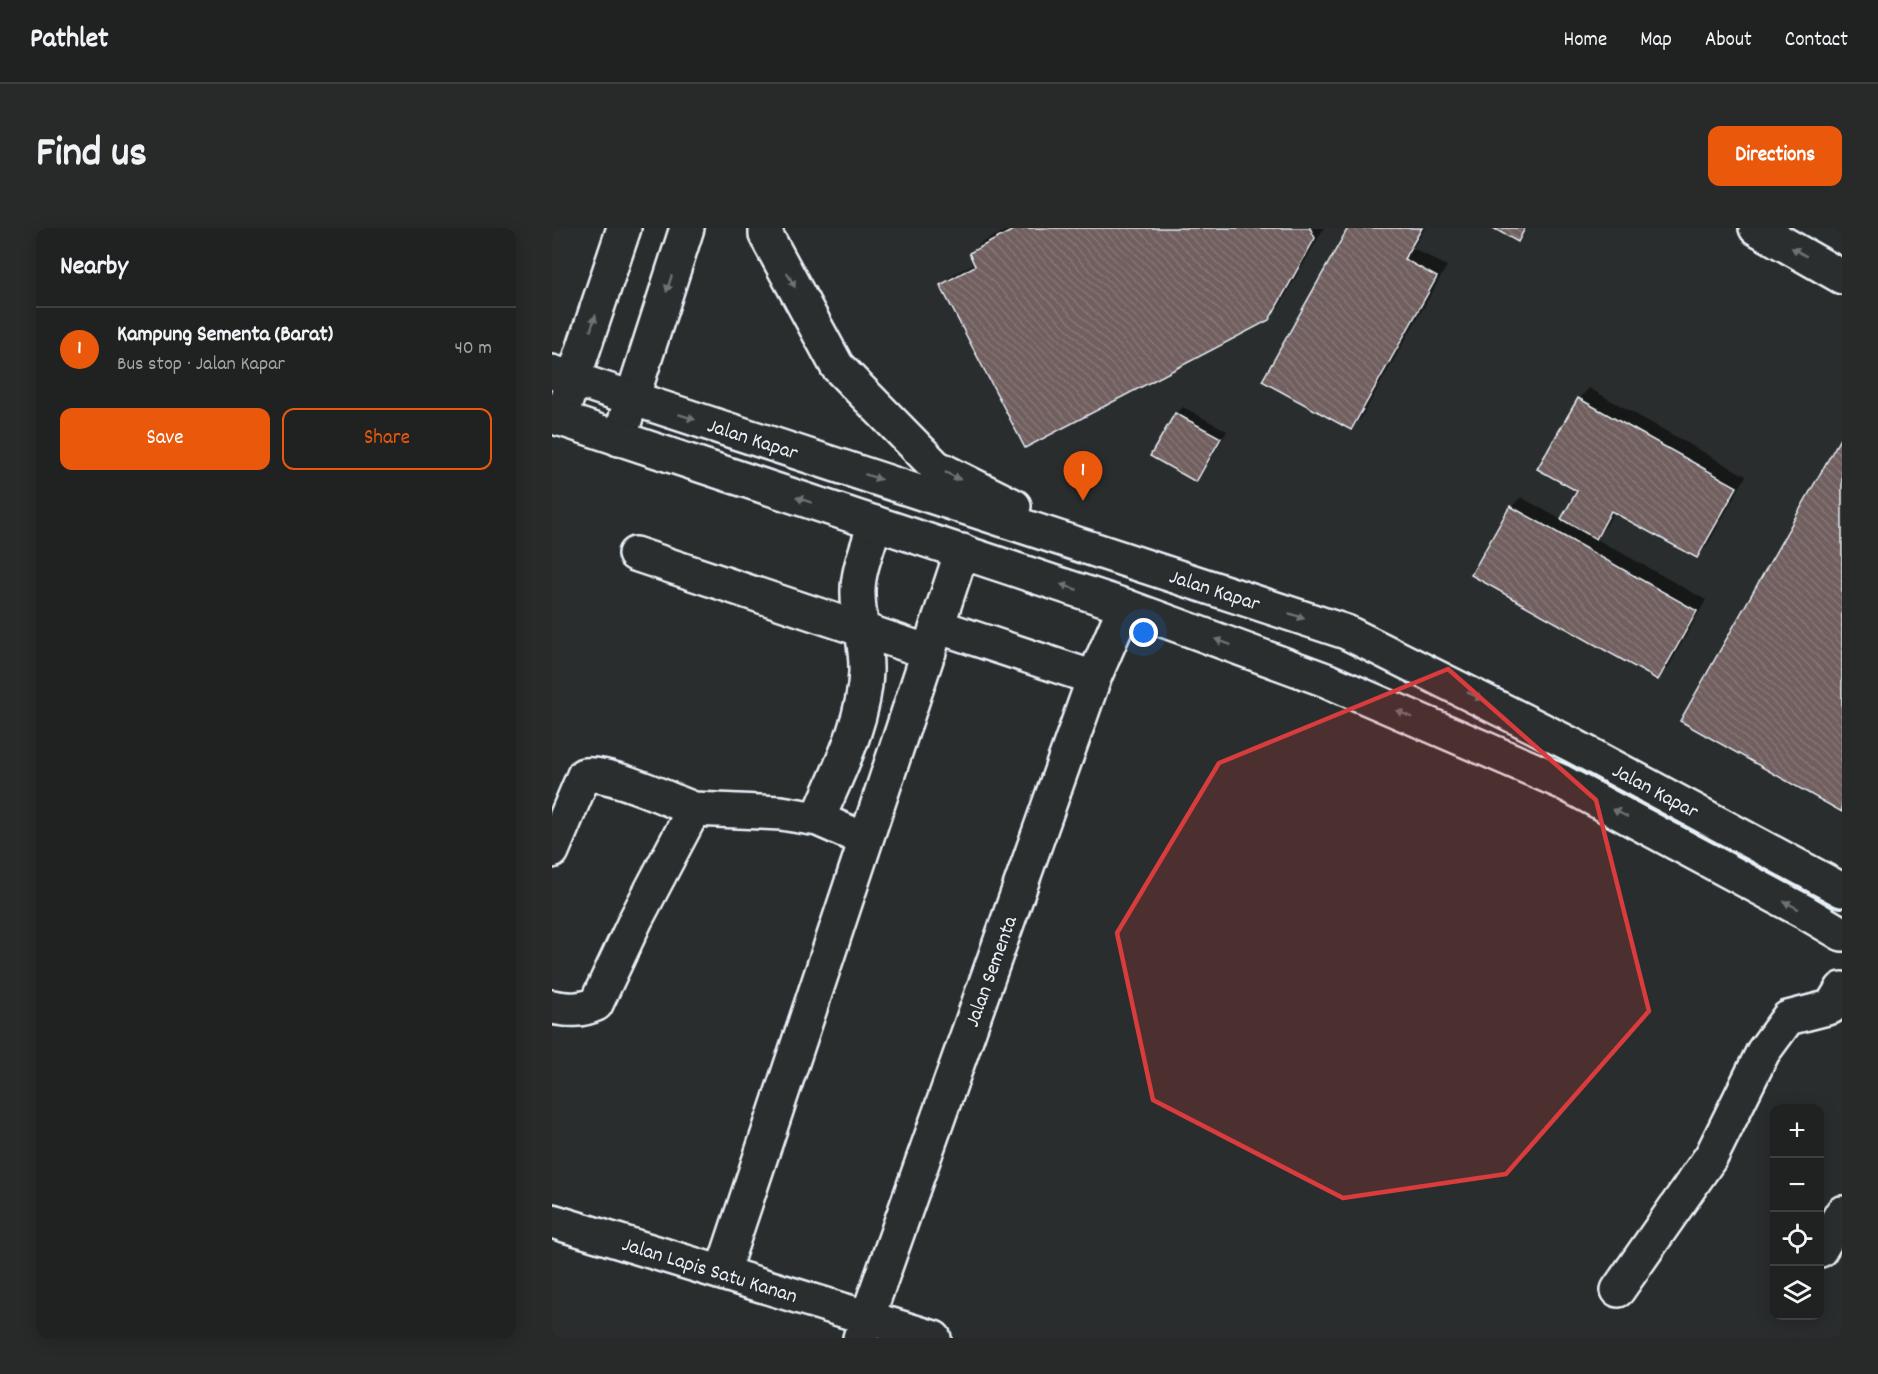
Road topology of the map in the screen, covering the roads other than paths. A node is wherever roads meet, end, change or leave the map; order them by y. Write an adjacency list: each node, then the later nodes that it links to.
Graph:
1 (624, 228): 6 (main road, one-way to 1)
2 (687, 228): 7 (main road, one-way to 7)
3 (766, 228): 13 (main road, one-way to 13)
4 (1756, 228): 5 (main road, one-way to 4)
5 (1842, 277)
6 (564, 375): 7 (main road, Jalan Kapar); 8 (main road)
7 (632, 399): 9 (main road); 13 (main road, Jalan Kapar, one-way to 13)
8 (556, 418): 9 (main road, Jalan Kapar)
9 (619, 439): 10 (main road, Jalan Kapar, one-way to 9)
10 (875, 523): 11 (main road, Jalan Kapar); 15 (main road)
11 (962, 552): 14 (main road, Jalan Kapar, one-way to 11); 16 (main road)
12 (635, 554): 15 (main road)
13 (1122, 558): 22 (main road, Jalan Kapar, one-way to 22)
14 (1125, 606): 17 (main road, Jalan Sementa); 23 (main road, Jalan Kapar, one-way to 14)
15 (863, 630): 16 (main road); 19 (main road)
16 (933, 639): 17 (main road); 20 (main road)
17 (1094, 678): 31 (main road, Jalan Sementa)
18 (694, 809): 19 (main road); 21 (main road); 25 (main road)
19 (818, 819): 20 (main road)
20 (866, 840): 29 (main road)
21 (552, 851)
22 (1842, 890)
23 (1842, 934)
24 (1842, 989): 30 (main road)
25 (552, 1007)
26 (1842, 1213): 28 (main road)
27 (552, 1221): 29 (main road, Jalan Lapis Satu Kanan)
28 (1824, 1243)
29 (722, 1273): 31 (main road, Jalan Lapis Satu Kanan)
30 (1618, 1290)
31 (864, 1328): 32 (main road, Jalan Lapis Satu Kanan)
32 (933, 1338)

